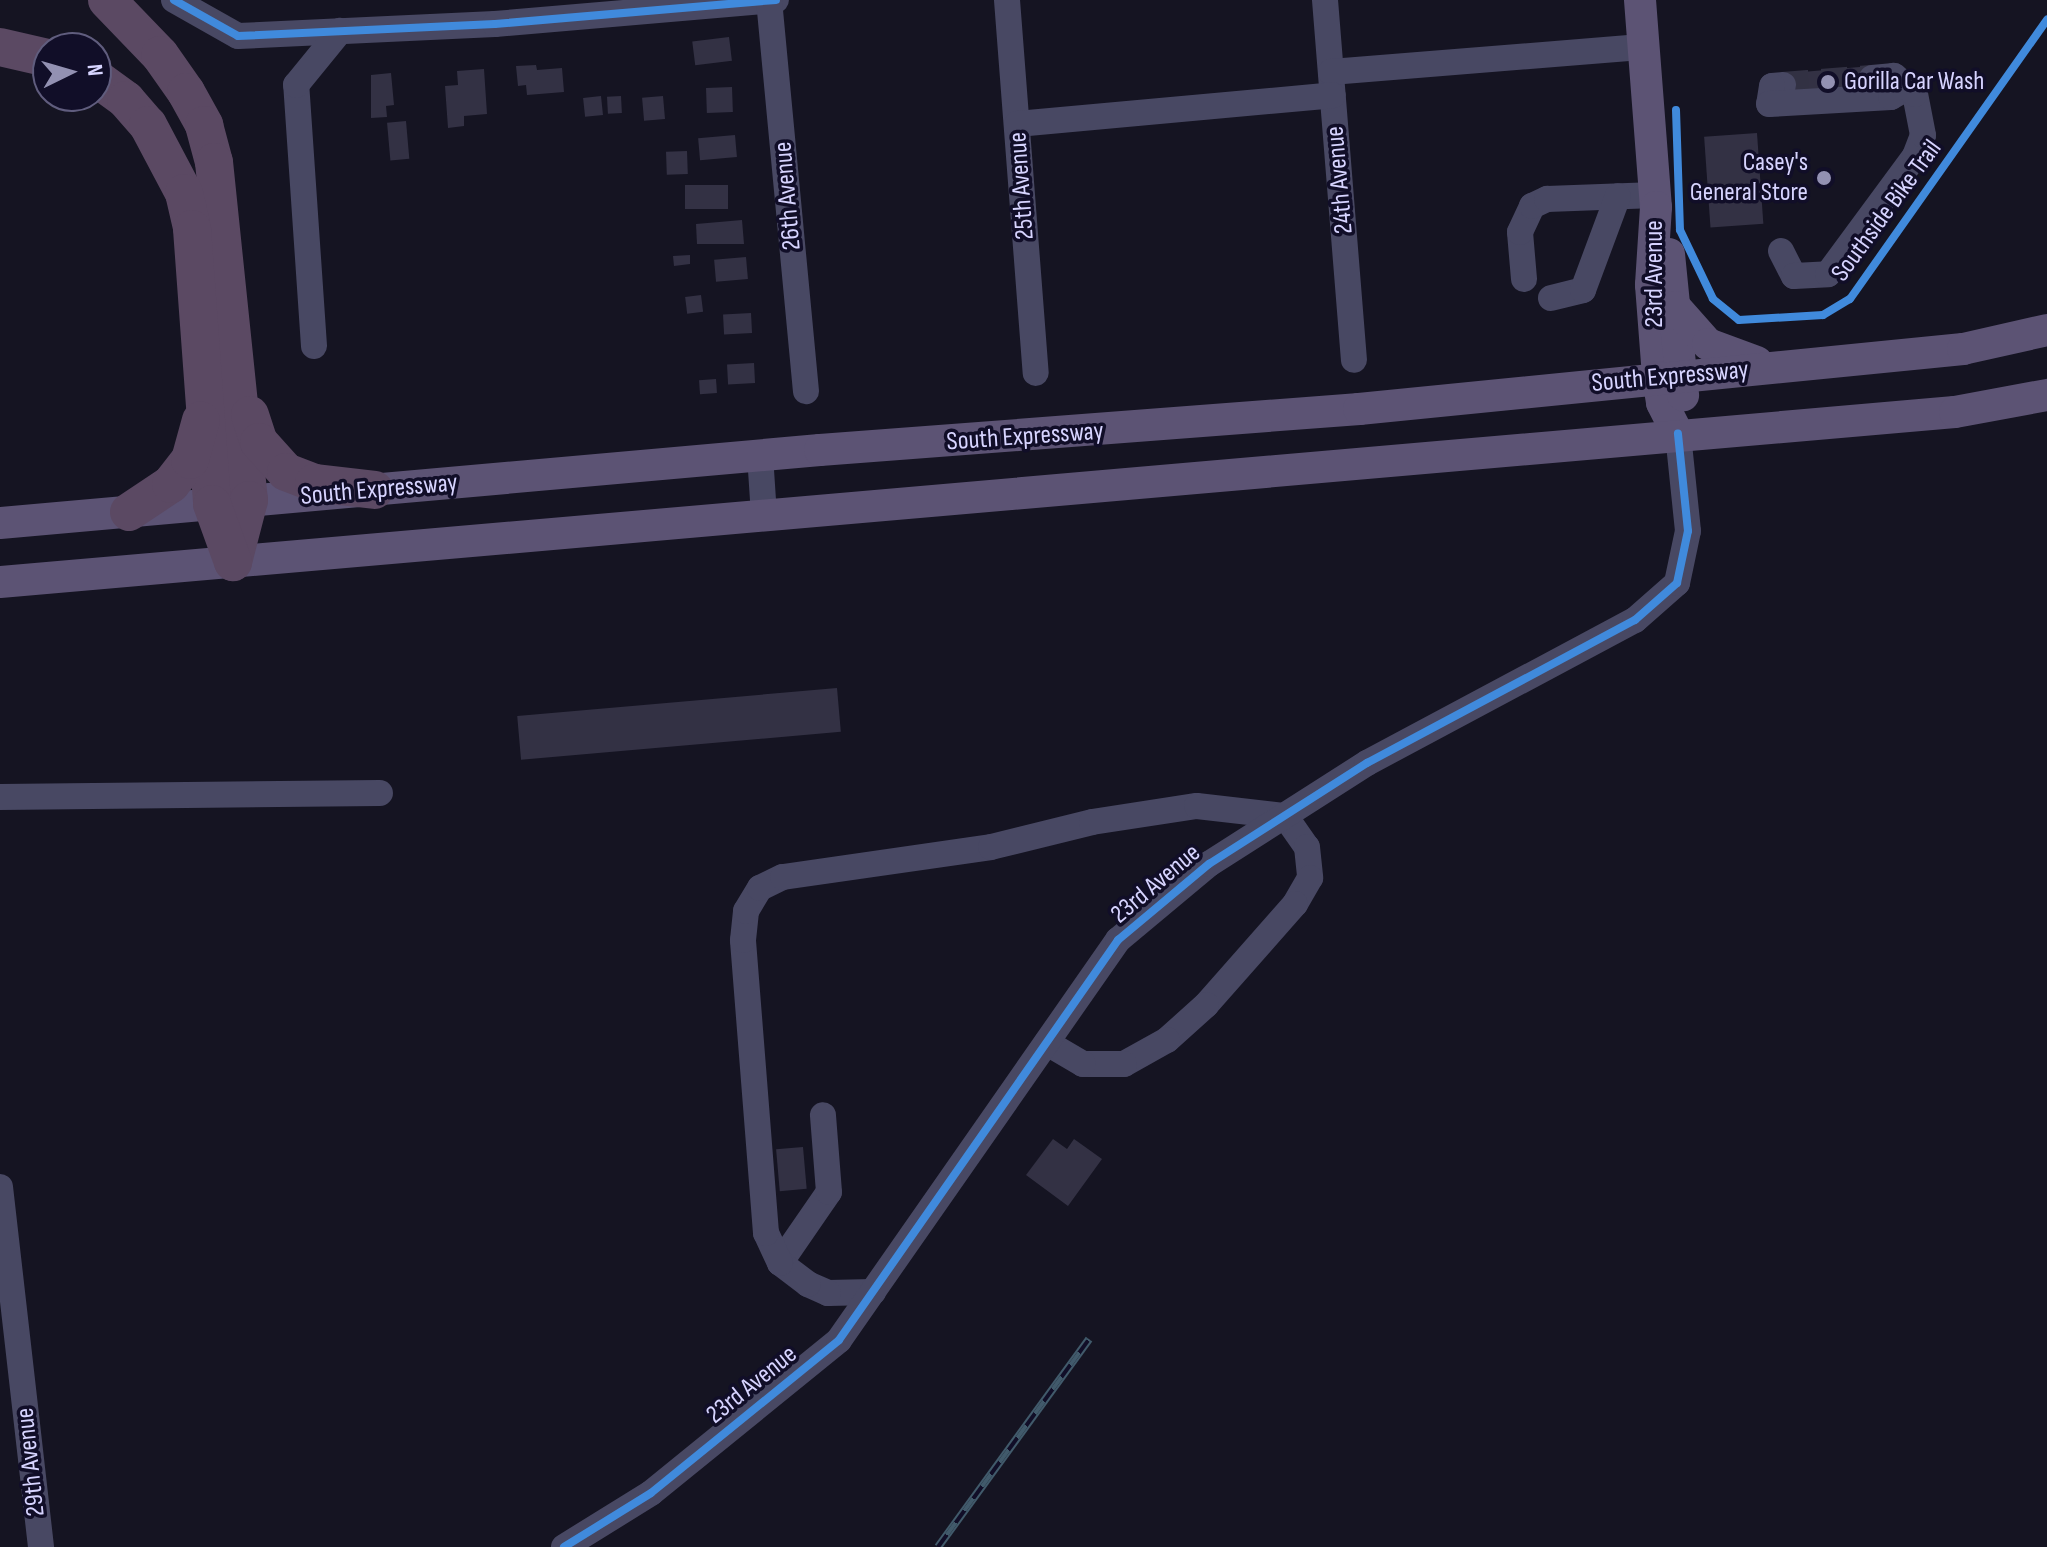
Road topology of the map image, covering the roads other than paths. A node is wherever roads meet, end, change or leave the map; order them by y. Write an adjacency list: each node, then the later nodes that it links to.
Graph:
1 (107, 0): 28 (highway)
2 (174, 0): 9 (street)
3 (770, 0): 4 (street); 8 (street); 34 (street, 26th Avenue)
4 (776, 0)
5 (1007, 0): 18 (street, 25th Avenue)
6 (1325, 0): 14 (street, 24th Avenue)
7 (1640, 0): 11 (main road, 23rd Avenue)
8 (494, 12): 9 (street)
9 (340, 31): 27 (street)
10 (0, 47): 12 (highway)
11 (1644, 47): 14 (street); 20 (main road, 23rd Avenue)
12 (32, 54)
13 (1872, 78): 15 (street)
14 (1332, 83): 18 (street); 29 (street, 24th Avenue)
15 (1908, 87): 17 (street); 21 (street)
16 (112, 90): 28 (highway)
17 (1776, 94)
18 (1017, 124): 31 (street, 25th Avenue)
19 (1618, 196): 20 (street); 22 (street); 24 (street)
20 (1655, 201): 23 (main road, 23rd Avenue); 25 (main road, 23rd Avenue)
21 (1781, 251)
22 (1524, 279)
23 (1651, 285): 32 (main road, 23rd Avenue); 33 (main road)
24 (1551, 298)
25 (1675, 307): 30 (main road); 32 (main road, 23rd Avenue)
26 (2047, 330): 30 (main road, South Expressway)
27 (314, 346)
28 (219, 356): 38 (highway); 39 (highway); 40 (highway)
29 (1354, 360)
30 (1800, 366): 32 (main road, South Expressway)
31 (1036, 373)
32 (1670, 376): 33 (main road, South Expressway); 36 (main road, 23rd Avenue)
33 (1565, 387): 37 (main road, South Expressway)
34 (806, 391)
35 (2047, 395): 36 (main road)
36 (1678, 434): 41 (main road); 47 (street, 23rd Avenue)
37 (760, 455): 38 (main road, South Expressway); 41 (street)
38 (375, 490): 39 (main road, South Expressway)
39 (230, 502): 40 (main road, South Expressway); 43 (highway)
40 (129, 512): 42 (main road, South Expressway)
41 (764, 516): 43 (main road)
42 (0, 523)
43 (233, 562): 44 (main road)
44 (0, 582)
45 (380, 793): 46 (street)
46 (0, 797)
47 (1285, 816): 48 (street, 23rd Avenue); 48 (street); 51 (street)
48 (1047, 1043): 52 (street, 23rd Avenue)
49 (823, 1115): 51 (street)
50 (0, 1187): 53 (street, 29th Avenue)
51 (780, 1263): 52 (street)
52 (873, 1292): 54 (street, 23rd Avenue)
53 (41, 1547)
54 (564, 1547)

